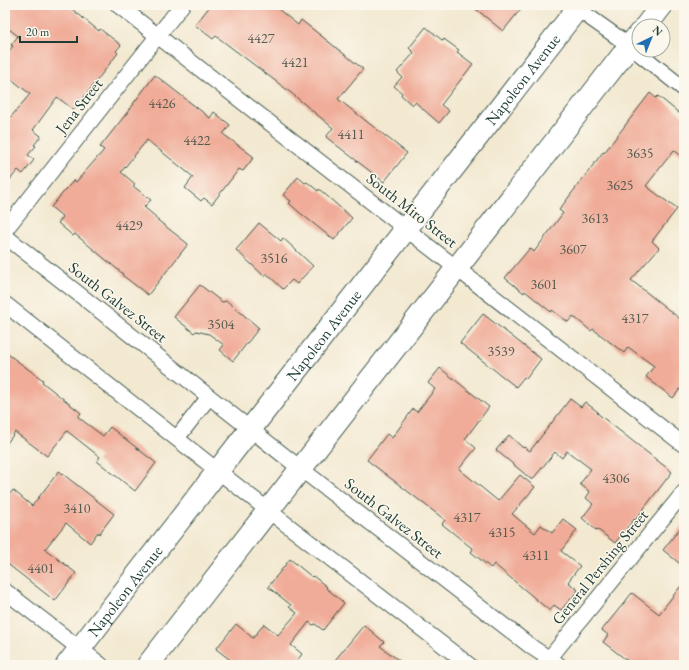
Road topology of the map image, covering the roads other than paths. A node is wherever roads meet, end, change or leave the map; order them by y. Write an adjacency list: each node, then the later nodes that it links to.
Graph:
1 (118, 5): 6 (street, South Miro Street)
2 (182, 5): 6 (street, Jena Street)
3 (662, 5): 5 (main road)
4 (576, 6): 7 (street); 11 (main road, Napoleon Avenue)
5 (652, 18)
6 (158, 36): 11 (street, South Miro Street); 12 (street, Jena Street)
7 (631, 38)
8 (631, 44): 14 (main road)
9 (652, 58): 10 (street)
10 (684, 89)
11 (406, 228): 14 (street, South Miro Street); 17 (main road, Napoleon Avenue)
12 (5, 230)
13 (5, 236): 16 (street, South Galvez Street)
14 (458, 268): 19 (street, South Miro Street); 20 (main road)
15 (5, 304): 18 (street)
16 (210, 397): 17 (street, South Galvez Street); 18 (street)
17 (250, 429): 20 (street, South Galvez Street); 21 (main road, Napoleon Avenue)
18 (177, 438): 21 (street)
19 (684, 445)
20 (301, 469): 23 (main road); 26 (street, South Galvez Street)
21 (218, 471): 23 (street); 25 (main road, Napoleon Avenue)
22 (684, 492): 26 (street, General Pershing Street)
23 (269, 511): 28 (main road); 29 (street)
24 (5, 591): 25 (street)
25 (73, 657): 27 (street)
26 (551, 663)
27 (101, 665)
28 (148, 665)
29 (469, 665)

